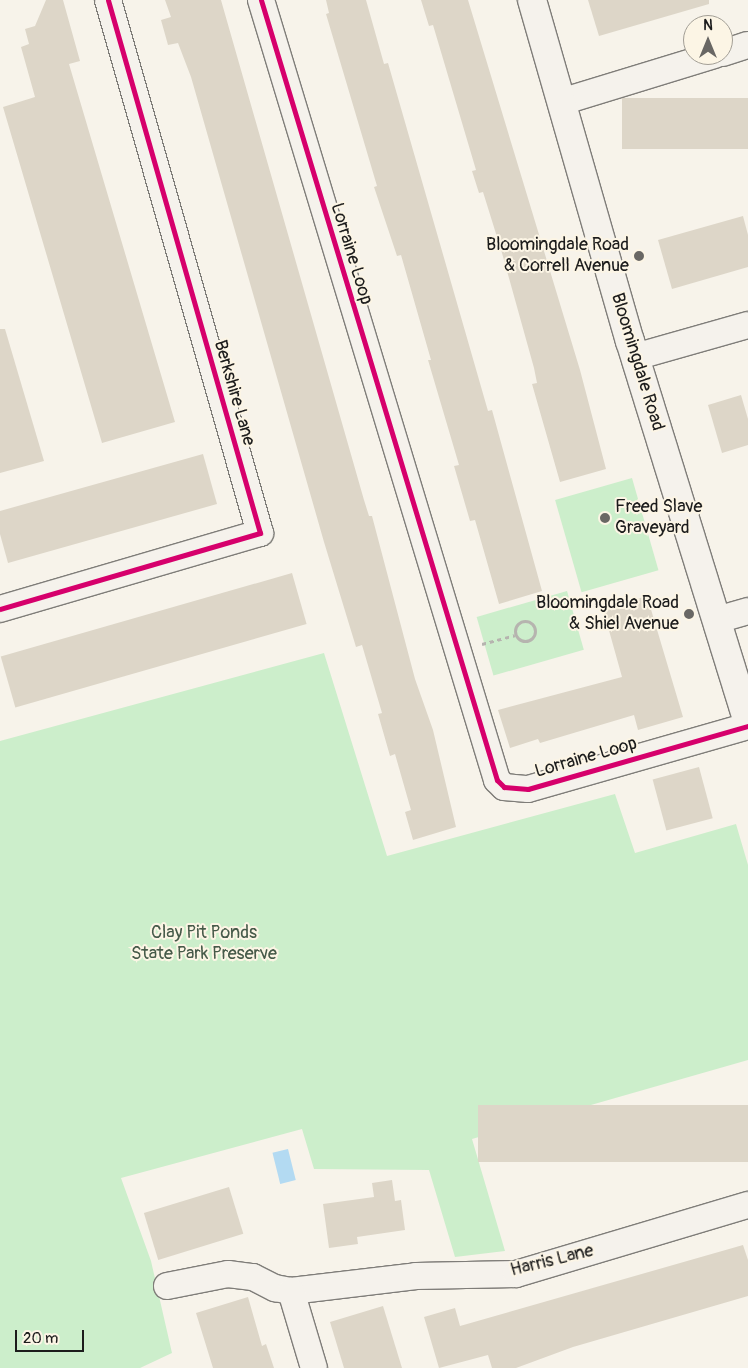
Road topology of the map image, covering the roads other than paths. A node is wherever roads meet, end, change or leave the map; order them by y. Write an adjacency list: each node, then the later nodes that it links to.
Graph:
1 (108, 0): 10 (street, Berkshire Lane)
2 (260, 0): 13 (street, Lorraine Loop)
3 (532, 0): 7 (street, Bloomingdale Road)
4 (748, 45): 5 (street)
5 (733, 50)
6 (683, 65): 7 (street)
7 (561, 102): 9 (street, Bloomingdale Road)
8 (748, 325): 9 (street)
9 (635, 357): 12 (street, Bloomingdale Road)
10 (0, 609)
11 (748, 611): 12 (street)
12 (717, 620): 13 (street, Bloomingdale Road)
13 (748, 724)
14 (748, 1206): 16 (street, Harris Lane)
15 (167, 1286): 16 (street, Harris Lane)
16 (291, 1291): 17 (street)
17 (314, 1368)

